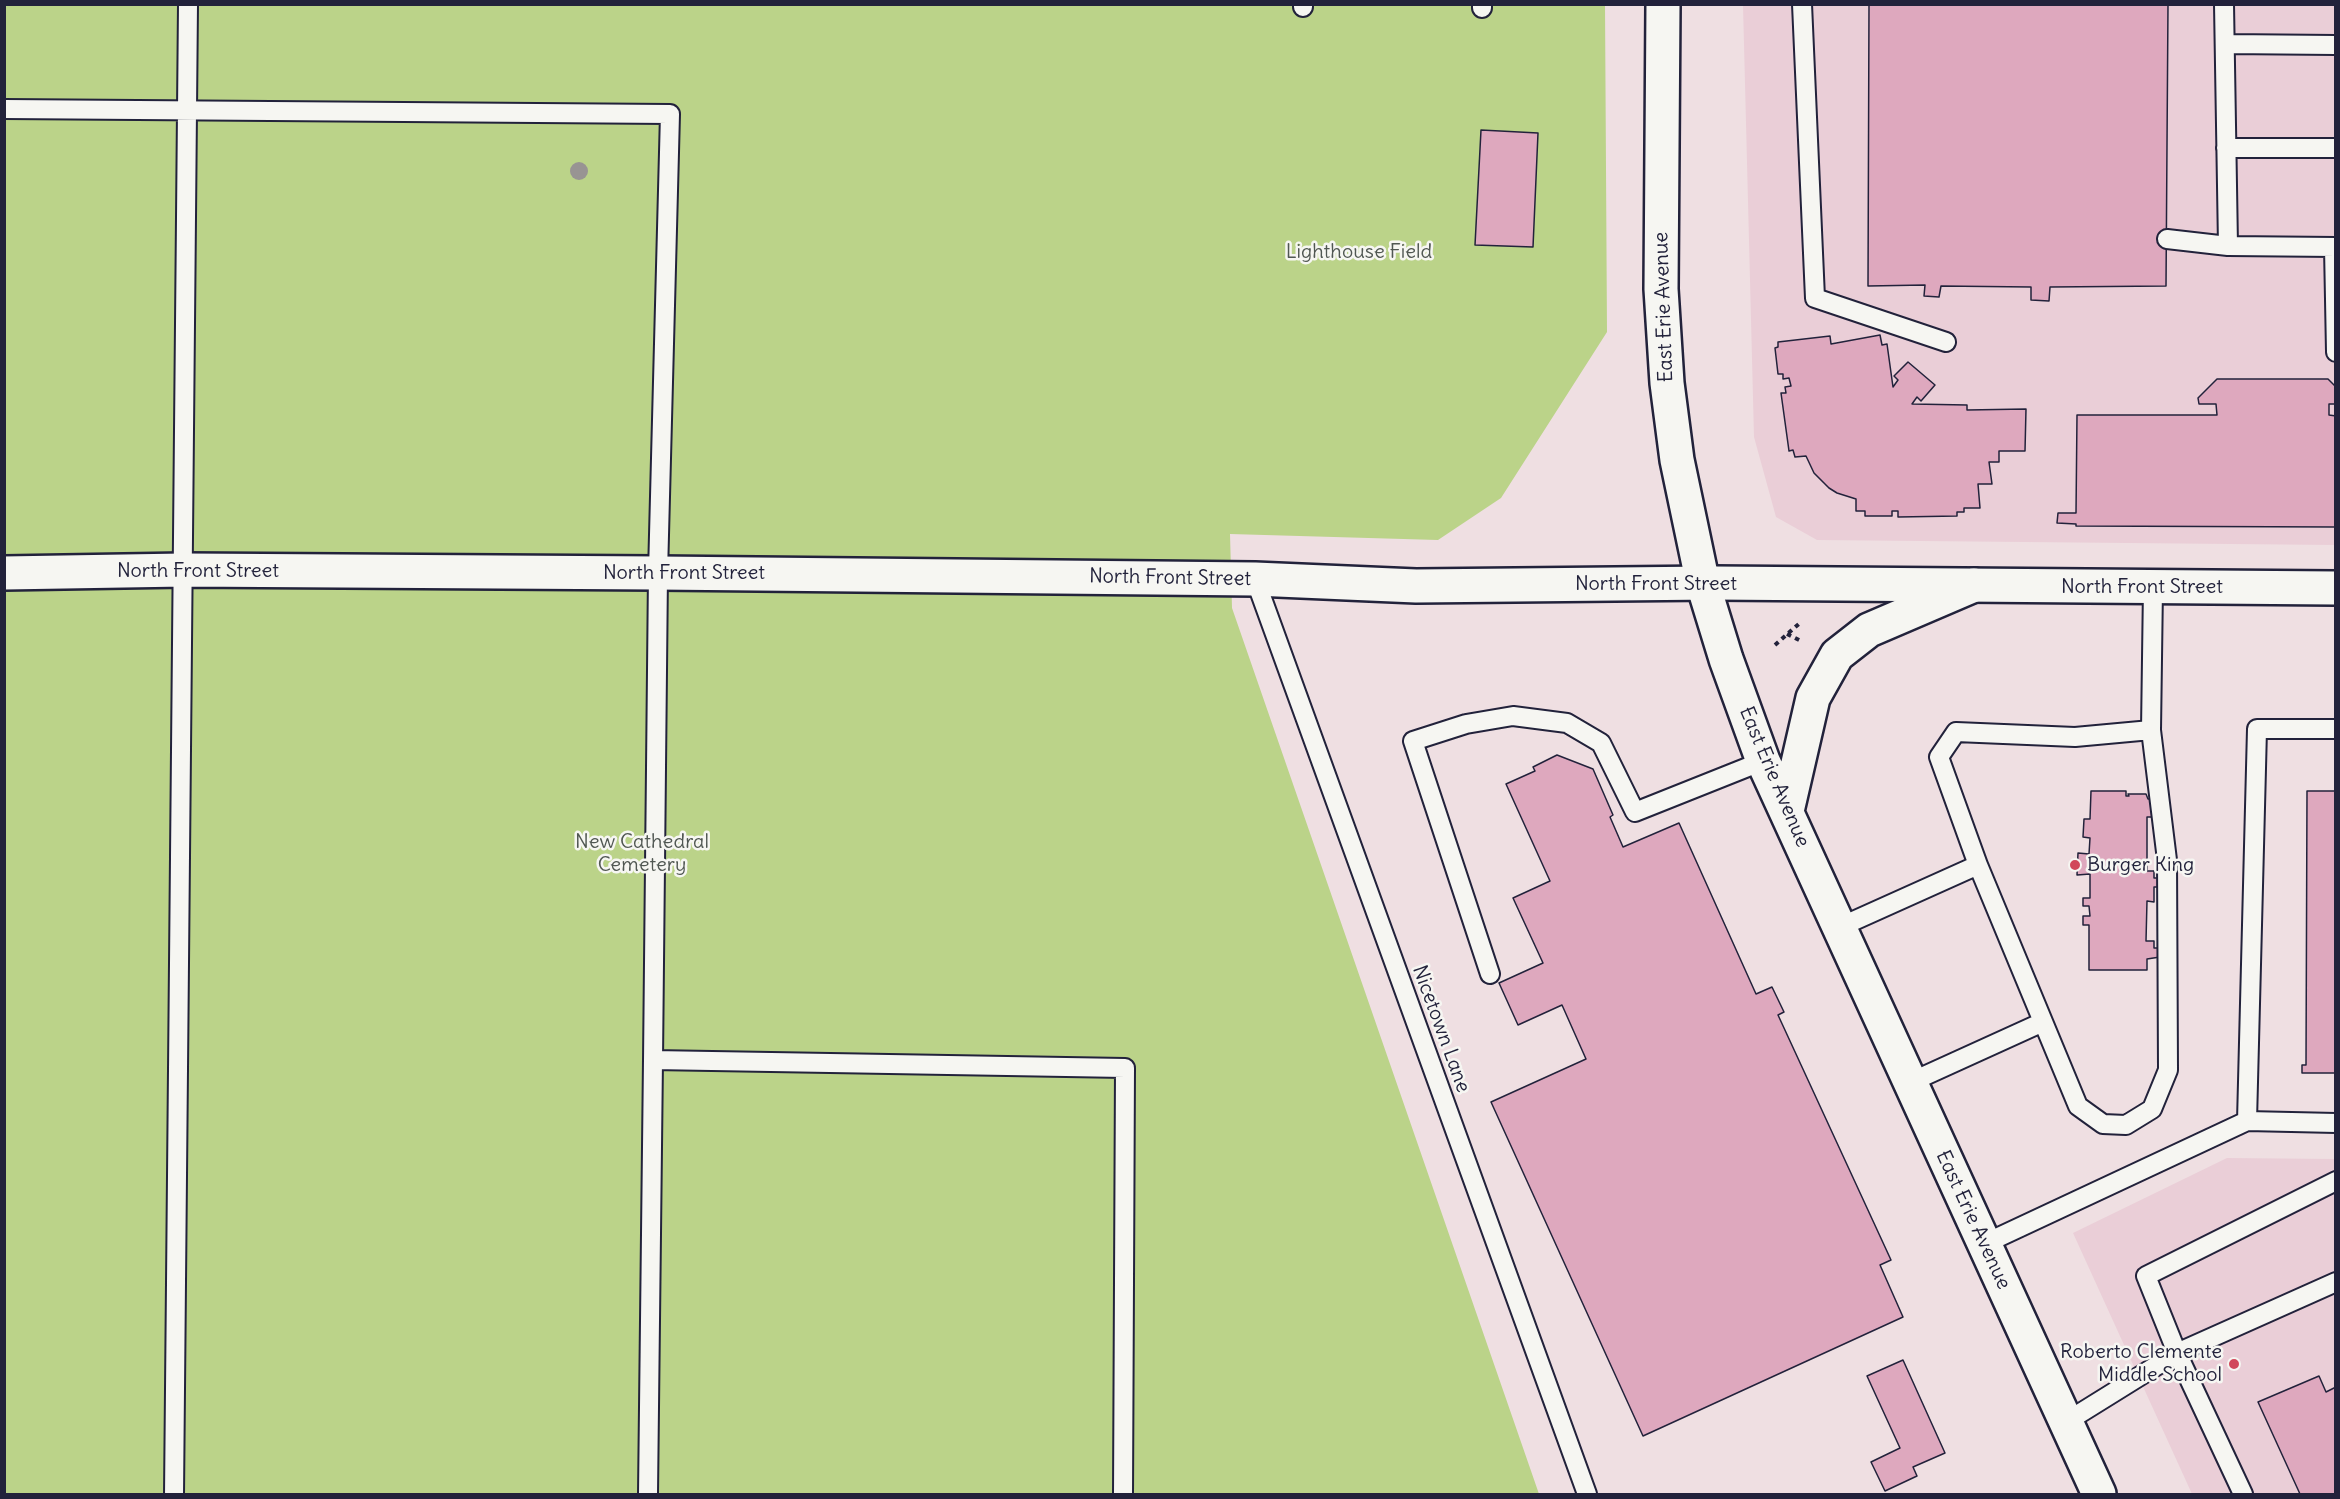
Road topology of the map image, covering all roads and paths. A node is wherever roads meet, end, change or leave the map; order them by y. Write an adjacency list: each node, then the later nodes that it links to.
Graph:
1 (188, 4): 8 (lane)
2 (1663, 4): 20 (street, East Erie Avenue)
3 (1802, 4): 14 (lane)
4 (2224, 4): 5 (lane)
5 (2226, 44): 6 (lane); 9 (lane)
6 (2336, 45)
7 (4, 109): 8 (lane)
8 (186, 109): 16 (lane); 18 (lane)
9 (2226, 148): 10 (lane); 12 (lane)
10 (2336, 148)
11 (2167, 239): 12 (lane)
12 (2228, 246): 13 (lane)
13 (2335, 247): 15 (lane)
14 (1946, 342)
15 (2336, 352)
16 (184, 570): 17 (street, North Front Street); 18 (street, North Front Street); 43 (lane)
17 (4, 573)
18 (658, 573): 19 (street, North Front Street); 34 (lane)
19 (1254, 579): 20 (street, North Front Street); 46 (lane, Nicetown Lane)
20 (1704, 584): 21 (street, North Front Street); 28 (street, East Erie Avenue)
21 (1974, 585): 22 (street, North Front Street); 29 (street)
22 (2153, 587): 23 (street, North Front Street); 27 (lane)
23 (2336, 588)
24 (1801, 622): 25 (path)
25 (1775, 645)
26 (2336, 729): 36 (lane)
27 (2151, 730): 30 (lane); 33 (lane)
28 (1763, 761): 29 (street, East Erie Avenue); 32 (lane)
29 (1787, 811): 31 (street, East Erie Avenue)
30 (1978, 865): 31 (lane); 33 (lane)
31 (1840, 927): 35 (street, East Erie Avenue)
32 (1490, 974)
33 (2043, 1022): 35 (lane)
34 (653, 1060): 44 (lane); 45 (lane)
35 (1911, 1082): 39 (street, East Erie Avenue)
36 (2247, 1121): 37 (lane); 39 (lane)
37 (2336, 1123)
38 (2336, 1181): 41 (lane)
39 (1984, 1244): 42 (street, East Erie Avenue)
40 (2336, 1282): 41 (lane)
41 (2177, 1353): 42 (lane); 48 (lane)
42 (2066, 1422): 47 (street, East Erie Avenue)
43 (174, 1494)
44 (648, 1494)
45 (1123, 1494)
46 (1587, 1494)
47 (2099, 1494)
48 (2243, 1494)

